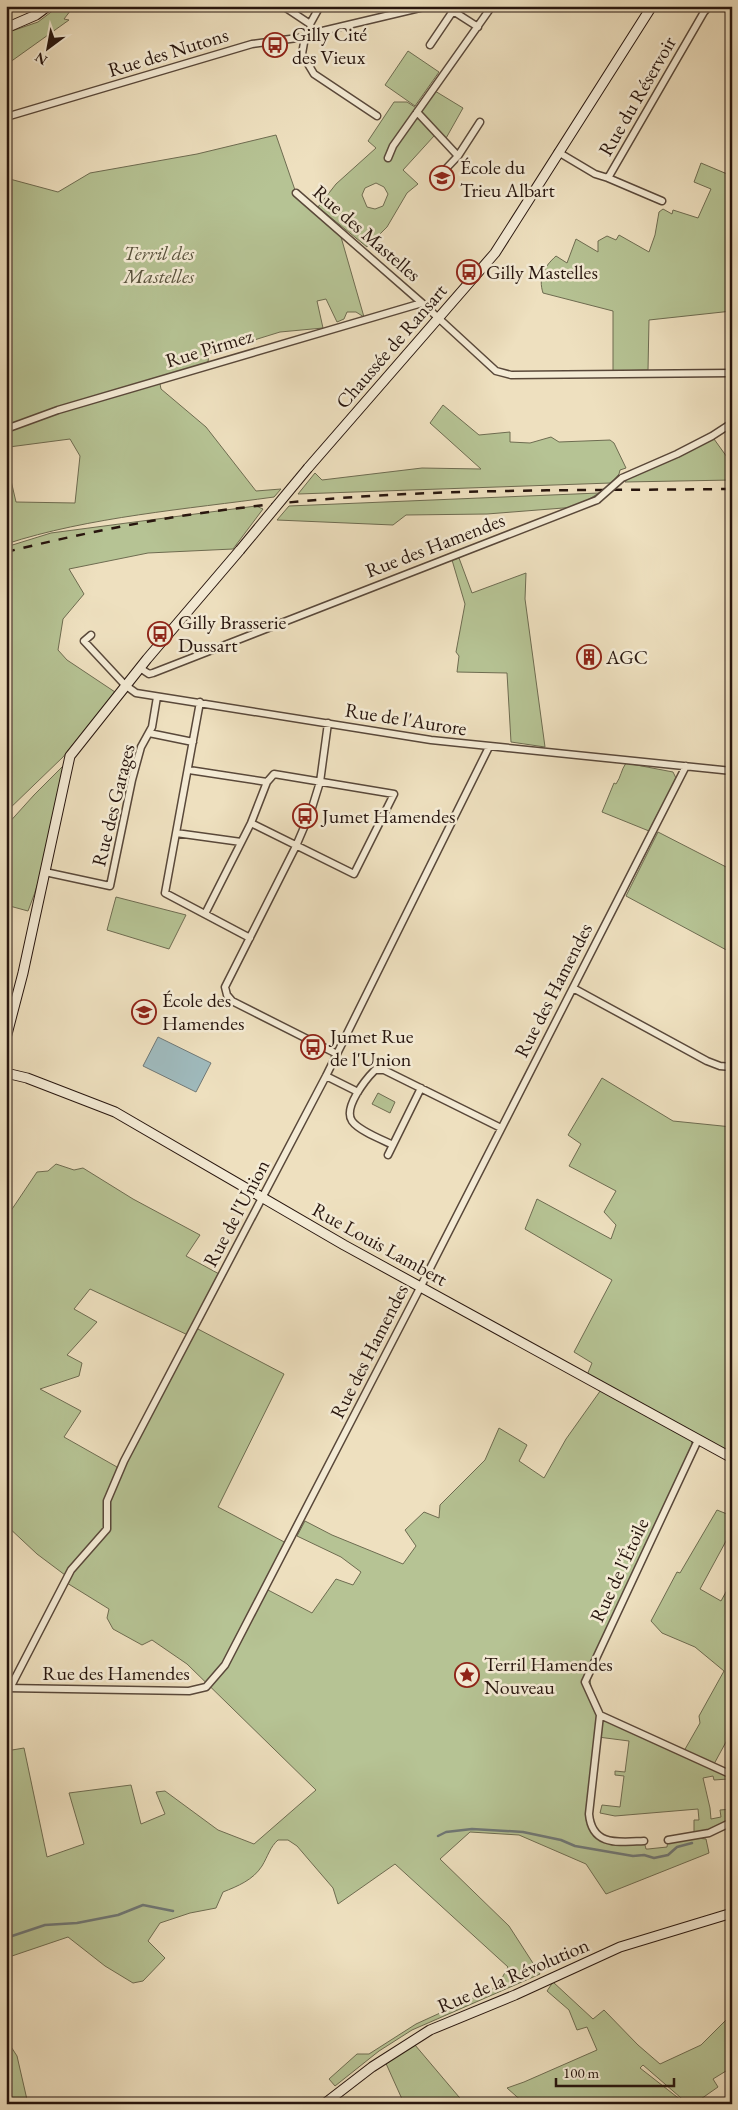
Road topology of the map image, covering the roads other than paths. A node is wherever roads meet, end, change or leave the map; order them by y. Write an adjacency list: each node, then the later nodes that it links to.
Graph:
1 (48, 6): 10 (main road)
2 (283, 6): 9 (street)
3 (320, 6): 9 (street)
4 (428, 6): 12 (street, Rue des Nutons)
5 (492, 6): 11 (street)
6 (652, 6): 19 (main road, Chaussée de Ransart)
7 (709, 6): 23 (street, Rue du Réservoir)
8 (454, 9): 11 (street); 14 (street)
9 (310, 24): 12 (street)
10 (6, 28)
11 (478, 28): 15 (street)
12 (314, 33): 13 (street, Rue des Nutons)
13 (305, 37): 16 (street); 17 (street, Rue des Nutons)
14 (430, 45)
15 (417, 112): 20 (street); 21 (street)
16 (377, 116)
17 (6, 117)
18 (480, 122): 20 (street)
19 (558, 152): 23 (street, Rue du Réservoir); 27 (main road, Chaussée de Ransart)
20 (458, 156): 22 (street)
21 (388, 158)
22 (439, 176)
23 (608, 178): 25 (street, Rue du Réservoir)
24 (296, 193): 26 (street, Rue des Mastelles)
25 (662, 201)
26 (422, 303): 27 (street, Rue des Mastelles); 30 (street, Rue Pirmez)
27 (438, 319): 28 (street, Rue des Mastelles); 32 (main road, Chaussée de Ransart, bridge)
28 (732, 373)
29 (732, 423): 32 (street, Rue des Hamendes, bridge)
30 (6, 429)
31 (91, 635): 33 (street)
32 (140, 668): 33 (main road, Chaussée de Ransart)
33 (125, 685): 34 (street, Rue de l'Aurore); 49 (main road, Chaussée de Ransart)
34 (157, 697): 35 (street, Rue de l'Aurore); 37 (street, Rue des Garages)
35 (200, 702): 36 (street, Rue de l'Aurore); 38 (street)
36 (328, 723): 39 (street, Rue de l'Aurore); 44 (street)
37 (149, 733): 38 (street); 49 (street, Rue des Garages)
38 (193, 742): 41 (street)
39 (489, 747): 40 (street, Rue de l'Aurore); 55 (street, Rue de l'Union)
40 (686, 766): 42 (street, Rue de l'Aurore); 52 (street, Rue des Hamendes)
41 (189, 770): 43 (street); 46 (street)
42 (732, 771)
43 (266, 782): 44 (street); 45 (street)
44 (320, 782): 48 (street); 48 (street)
45 (251, 823): 47 (street); 48 (street)
46 (176, 833): 47 (street); 50 (street)
47 (241, 842): 50 (street)
48 (296, 846): 51 (street)
49 (45, 872): 53 (main road, Chaussée de Ransart)
50 (205, 914): 51 (street)
51 (250, 938): 55 (street)
52 (573, 988): 56 (street); 61 (street, Rue des Hamendes)
53 (11, 1000): 54 (main road, Chaussée de Ransart)
54 (6, 1038)
55 (337, 1054): 58 (street, Rue de l'Union)
56 (732, 1067)
57 (6, 1073): 64 (main road, Rue Louis Lambert)
58 (326, 1076): 60 (street); 64 (street, Rue de l'Union)
59 (421, 1088): 60 (street); 61 (street); 62 (street)
60 (358, 1092): 62 (street)
61 (501, 1128): 65 (street, Rue des Hamendes)
62 (393, 1145): 63 (street)
63 (388, 1155)
64 (262, 1199): 65 (main road, Rue Louis Lambert); 68 (street, Rue de l'Union)
65 (421, 1286): 66 (main road, Rue Louis Lambert); 68 (street, Rue des Hamendes)
66 (698, 1440): 67 (main road, Rue Louis Lambert); 69 (street, Rue de l'Étoile)
67 (732, 1458)
68 (8, 1688)
69 (600, 1715): 70 (street); 73 (street)
70 (732, 1774)
71 (732, 1822): 72 (street)
72 (668, 1840)
73 (644, 1841)
74 (732, 1913): 75 (main road, Rue de la Révolution)
75 (324, 2104)

